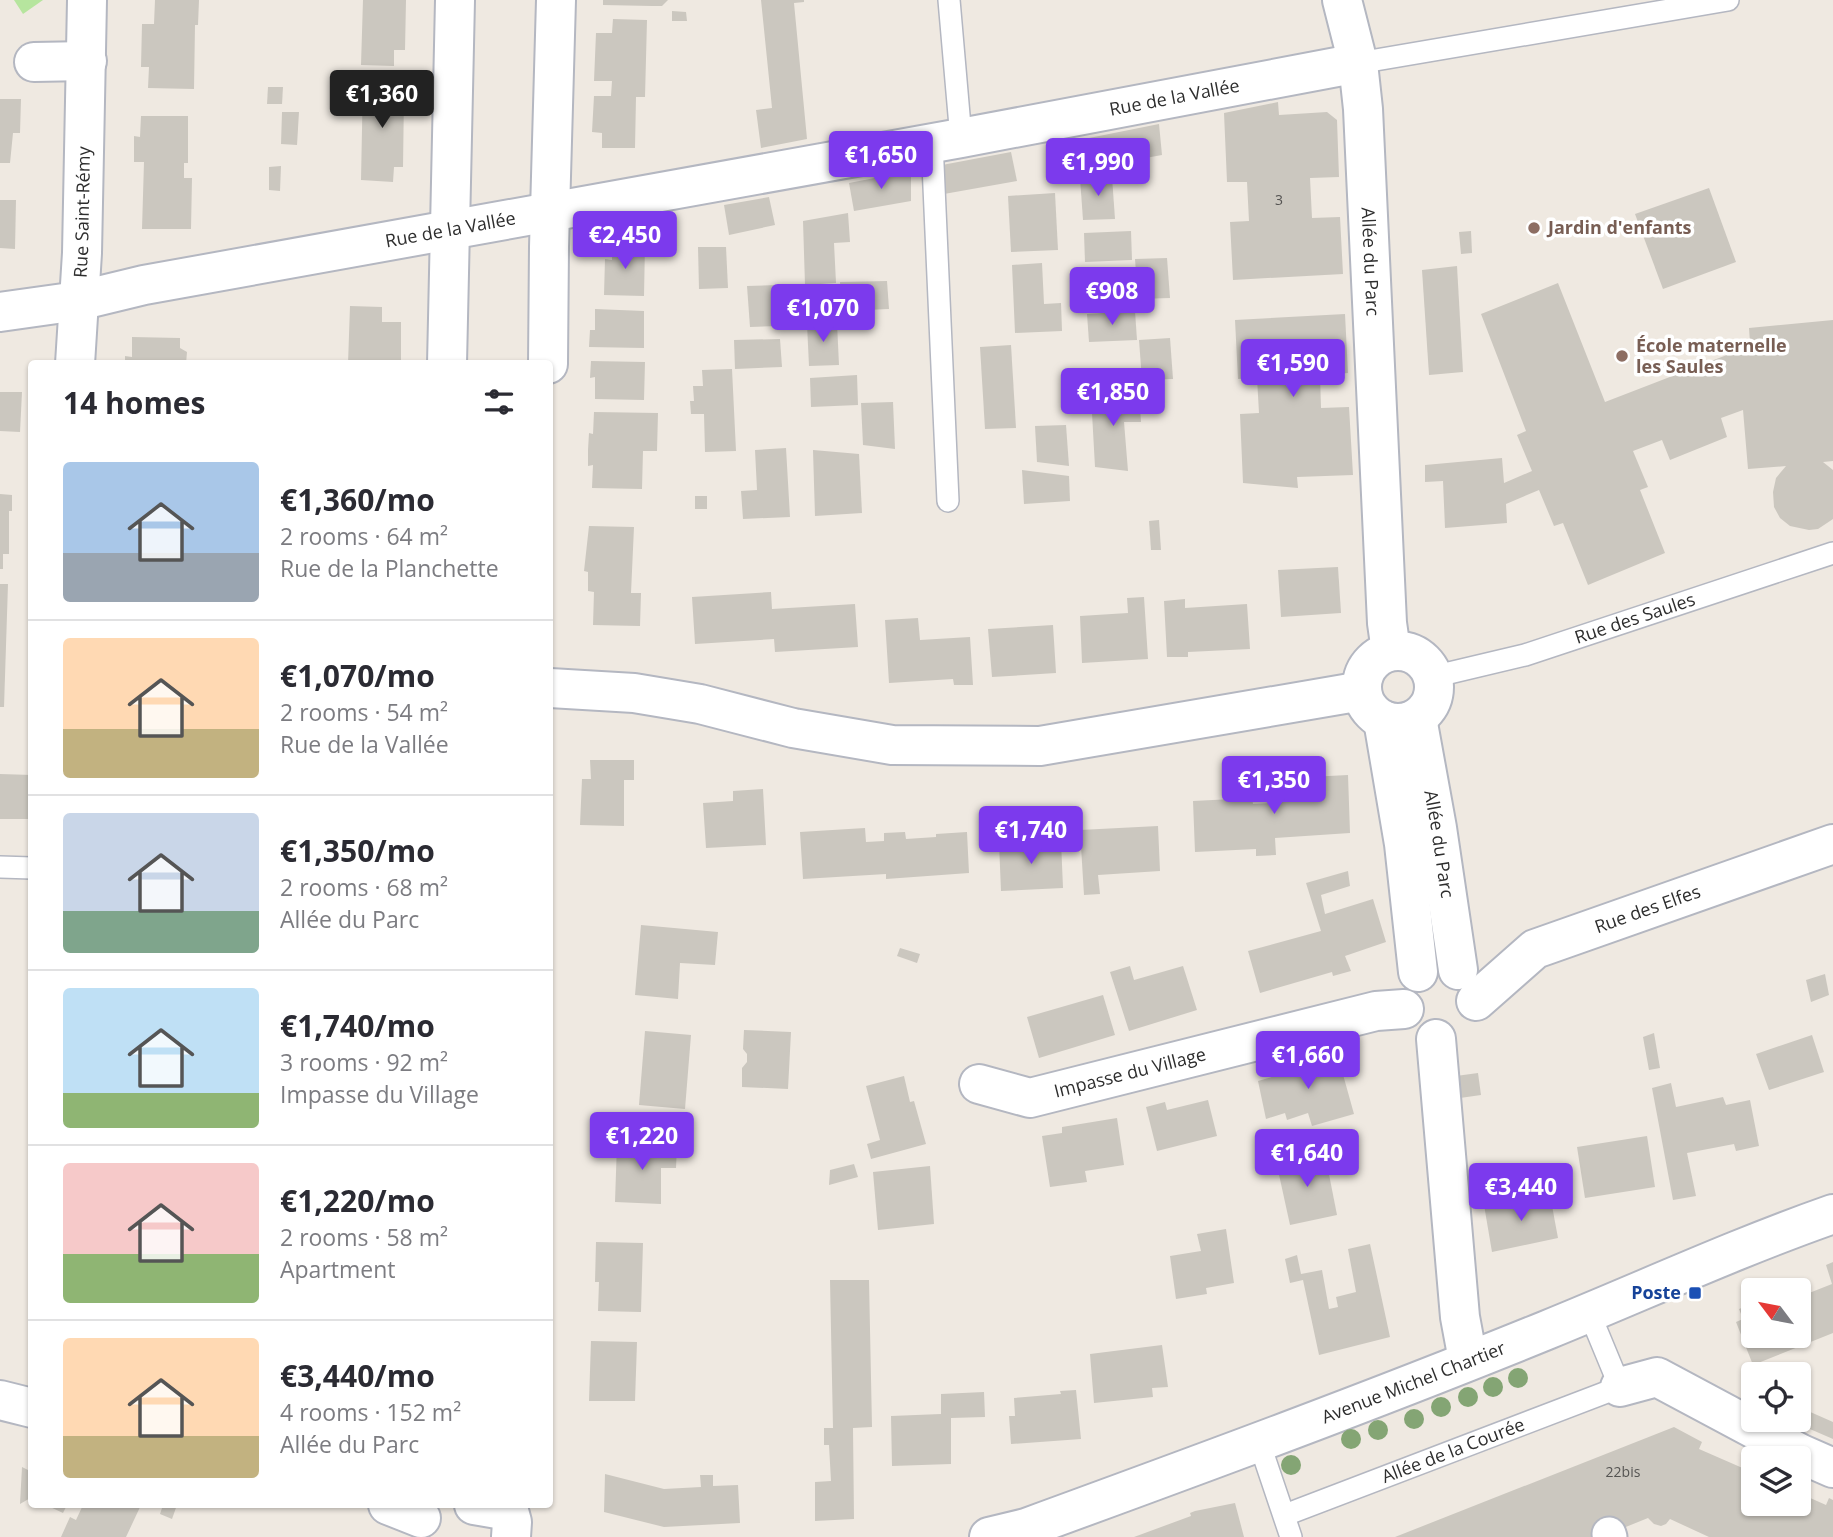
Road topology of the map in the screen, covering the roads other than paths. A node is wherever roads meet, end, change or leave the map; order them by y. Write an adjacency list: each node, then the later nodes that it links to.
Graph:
1 (87, 0): 7 (street, Rue Saint-Rémy)
2 (456, 0): 12 (street)
3 (556, 0): 11 (street)
4 (950, 0): 10 (lane)
5 (1342, 0): 9 (street, Allée du Parc)
6 (1728, 0): 9 (lane)
7 (87, 61): 8 (street); 13 (street, Rue Saint-Rémy)
8 (34, 62)
9 (1358, 63): 10 (street, Rue de la Vallée); 20 (street, Allée du Parc)
10 (946, 140): 11 (street, Rue de la Vallée); 18 (lane)
11 (550, 211): 12 (street, Rue de la Vallée); 17 (street)
12 (448, 230): 13 (street, Rue de la Vallée); 16 (street)
13 (78, 301): 14 (street, Rue de la Vallée); 15 (street, Rue Saint-Rémy)
14 (0, 313)
15 (75, 360)
16 (447, 360)
17 (548, 360)
18 (948, 500)
19 (1833, 553): 21 (lane, Rue des Saules)
20 (1391, 651): 21 (street); 23 (street)
21 (1434, 679): 23 (street)
22 (553, 688): 23 (street)
23 (1388, 710): 27 (street, Allée du Parc); 28 (street, Allée du Parc)
24 (1833, 844): 28 (street, Rue des Elfes)
25 (0, 867): 26 (lane)
26 (28, 868)
27 (1418, 972): 28 (street); 29 (street)
28 (1467, 986): 30 (street)
29 (1404, 1009): 30 (street); 31 (street, Impasse du Village)
30 (1436, 1039): 34 (street)
31 (979, 1084)
32 (1833, 1214): 33 (street, Avenue Michel Chartier)
33 (1590, 1312): 34 (street, Avenue Michel Chartier); 35 (lane)
34 (1468, 1360): 38 (street, Avenue Michel Chartier)
35 (1620, 1387): 39 (street); 40 (lane, Allée de la Courée)
36 (0, 1399): 37 (street)
37 (28, 1407)
38 (1259, 1443): 40 (lane); 41 (street, Avenue Michel Chartier)
39 (1833, 1468)
40 (1285, 1515): 42 (lane)
41 (989, 1537)
42 (1291, 1537)

